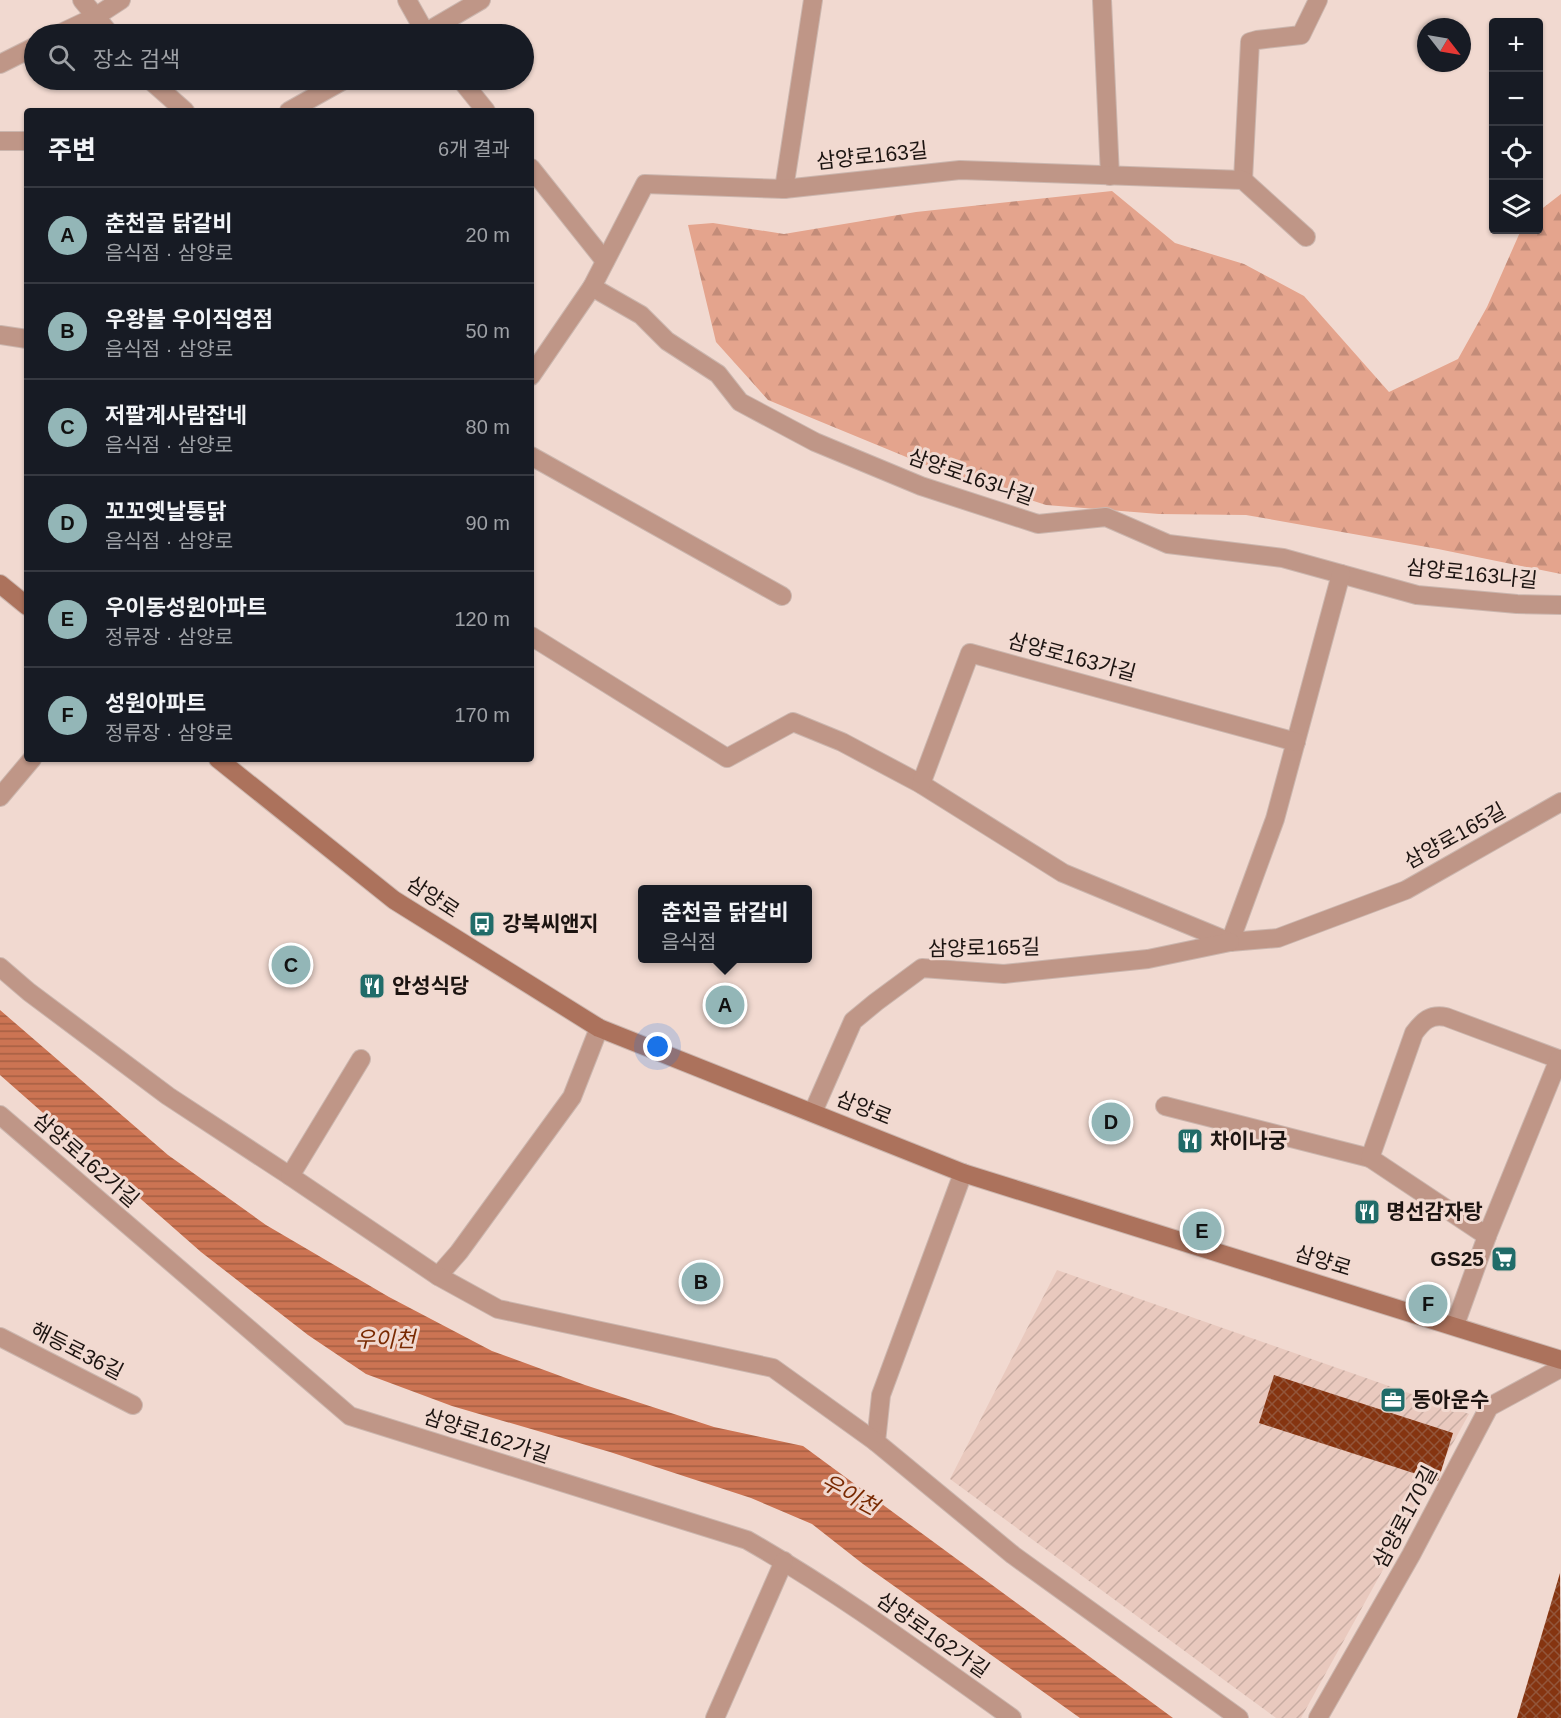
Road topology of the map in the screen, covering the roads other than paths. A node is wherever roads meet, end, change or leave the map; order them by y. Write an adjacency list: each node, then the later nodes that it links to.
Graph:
1 (82, 0): 8 (street)
2 (121, 0): 8 (street)
3 (407, 0): 11 (street)
4 (482, 0): 12 (street)
5 (813, 0): 26 (street)
6 (1102, 0): 24 (street)
7 (1318, 0): 25 (street)
8 (95, 17): 9 (street); 10 (street)
9 (80, 24)
10 (101, 24)
11 (419, 24)
12 (441, 24)
13 (24, 52): 14 (street)
14 (0, 64)
15 (161, 90): 18 (street)
16 (326, 90): 19 (street)
17 (469, 90): 20 (street)
18 (182, 108)
19 (294, 108)
20 (484, 108)
21 (0, 141): 22 (street)
22 (24, 141)
23 (534, 172): 28 (street)
24 (1110, 176): 25 (street, 삼양로163길); 26 (street, 삼양로163길)
25 (1243, 180): 27 (street)
26 (784, 189): 28 (street, 삼양로163길)
27 (1306, 237)
28 (605, 261): 29 (street, 삼양로163길)
29 (592, 287): 32 (street, 삼양로163길); 34 (street, 삼양로163나길)
30 (0, 336): 31 (street)
31 (24, 339)
32 (534, 372)
33 (534, 458): 36 (street)
34 (1341, 574): 38 (street, 삼양로163나길); 40 (street)
35 (0, 584): 37 (main road)
36 (782, 596)
37 (24, 604)
38 (1561, 605)
39 (534, 638): 43 (street)
40 (1296, 742): 43 (street, 삼양로163가길); 46 (street)
41 (29, 762): 44 (street)
42 (223, 762): 48 (main road, 삼양로)
43 (921, 784): 46 (street)
44 (0, 797)
45 (1561, 802): 46 (street, 삼양로165길)
46 (1230, 942): 52 (street, 삼양로165길)
47 (0, 967): 56 (street)
48 (599, 1028): 52 (main road, 삼양로); 58 (street)
49 (361, 1059): 56 (street)
50 (1560, 1060): 54 (street); 57 (street)
51 (1165, 1106): 54 (street)
52 (813, 1112): 55 (main road, 삼양로)
53 (0, 1115): 65 (street, 삼양로162가길)
54 (1370, 1158): 57 (street)
55 (963, 1173): 59 (main road, 삼양로); 64 (street)
56 (290, 1176): 58 (street)
57 (1487, 1236): 59 (street)
58 (438, 1276): 64 (street)
59 (1455, 1325): 61 (main road, 삼양로)
60 (0, 1338): 63 (street, 해등로36길)
61 (1561, 1360)
62 (1561, 1368): 69 (street, 삼양로170길)
63 (133, 1405)
64 (876, 1442): 68 (street)
65 (784, 1562): 66 (street); 67 (street, 삼양로162가길)
66 (715, 1718)
67 (1012, 1718)
68 (1239, 1718)
69 (1318, 1718)

